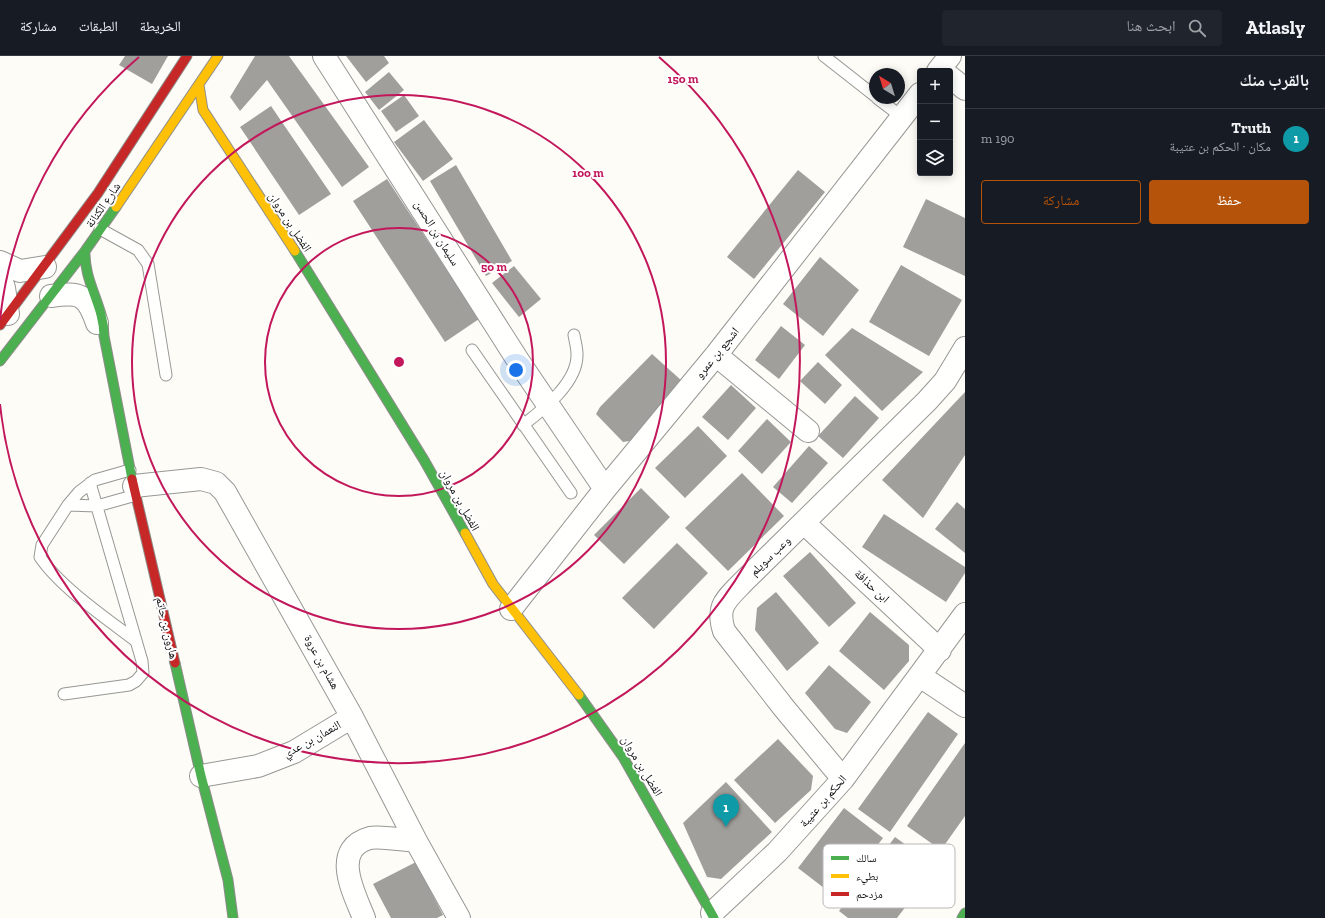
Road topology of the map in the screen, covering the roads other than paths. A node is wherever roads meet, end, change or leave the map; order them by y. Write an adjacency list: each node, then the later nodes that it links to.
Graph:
1 (187, 56): 15 (street, شارع الكنانة)
2 (218, 56): 6 (street, شارع الكنانة)
3 (324, 56): 26 (street, سليمان بن الحسن)
4 (824, 56): 8 (lane)
5 (953, 77): 7 (street)
6 (199, 84): 12 (street, شارع الكنانة); 36 (street, الفضل بن مروان)
7 (965, 88)
8 (869, 91)
9 (917, 98): 11 (street, اشجع بن عمرو)
10 (885, 104): 11 (lane)
11 (902, 117): 23 (street, اشجع بن عمرو)
12 (100, 230): 13 (street, شارع الكنانة); 25 (lane)
13 (85, 251): 17 (street, شارع الكنانة); 19 (street, هارون بن حاتم)
14 (0, 262): 15 (street)
15 (45, 267): 18 (street, شارع الكنانة)
16 (0, 275): 18 (street)
17 (50, 296): 19 (street, هارون بن حاتم); 24 (street, شارع الكنانة)
18 (4, 320)
19 (104, 336): 30 (street, هارون بن حاتم)
20 (574, 336): 26 (lane)
21 (965, 348): 35 (street, وعب سويلم)
22 (472, 350): 27 (lane)
23 (716, 355): 28 (street); 31 (street, اشجع بن عمرو)
24 (0, 361)
25 (166, 375)
26 (548, 406): 27 (lane); 31 (street, سليمان بن الحسن)
27 (523, 425): 32 (lane)
28 (808, 431)
29 (90, 483): 30 (lane); 33 (lane); 34 (lane)
30 (133, 484): 34 (lane); 43 (street, هشام بن عروة); 44 (street, هارون بن حاتم)
31 (605, 489): 36 (street, اشجع بن عمرو)
32 (571, 493)
33 (68, 505): 34 (lane); 38 (lane)
34 (97, 506): 38 (lane)
35 (804, 523): 39 (street, ابن حذافة); 45 (street, وعب سويلم)
36 (511, 609): 48 (street, الفضل بن مروان)
37 (965, 614): 39 (street, الحكم بن عتيبة)
38 (136, 641): 41 (lane)
39 (940, 650): 40 (street, الحكم بن عتيبة)
40 (920, 676): 42 (street); 45 (street, الحكم بن عتيبة)
41 (64, 694)
42 (965, 706)
43 (352, 717): 44 (street, النعمان بن عدي); 46 (street, هشام بن عروة)
44 (201, 776): 49 (street, هارون بن حاتم)
45 (843, 779): 48 (street, الحكم بن عتيبة)
46 (416, 841): 50 (street); 51 (street, هشام بن عروة)
47 (965, 914): 52 (street)
48 (713, 916)
49 (233, 918)
50 (364, 918)
51 (459, 918)
52 (962, 918)

